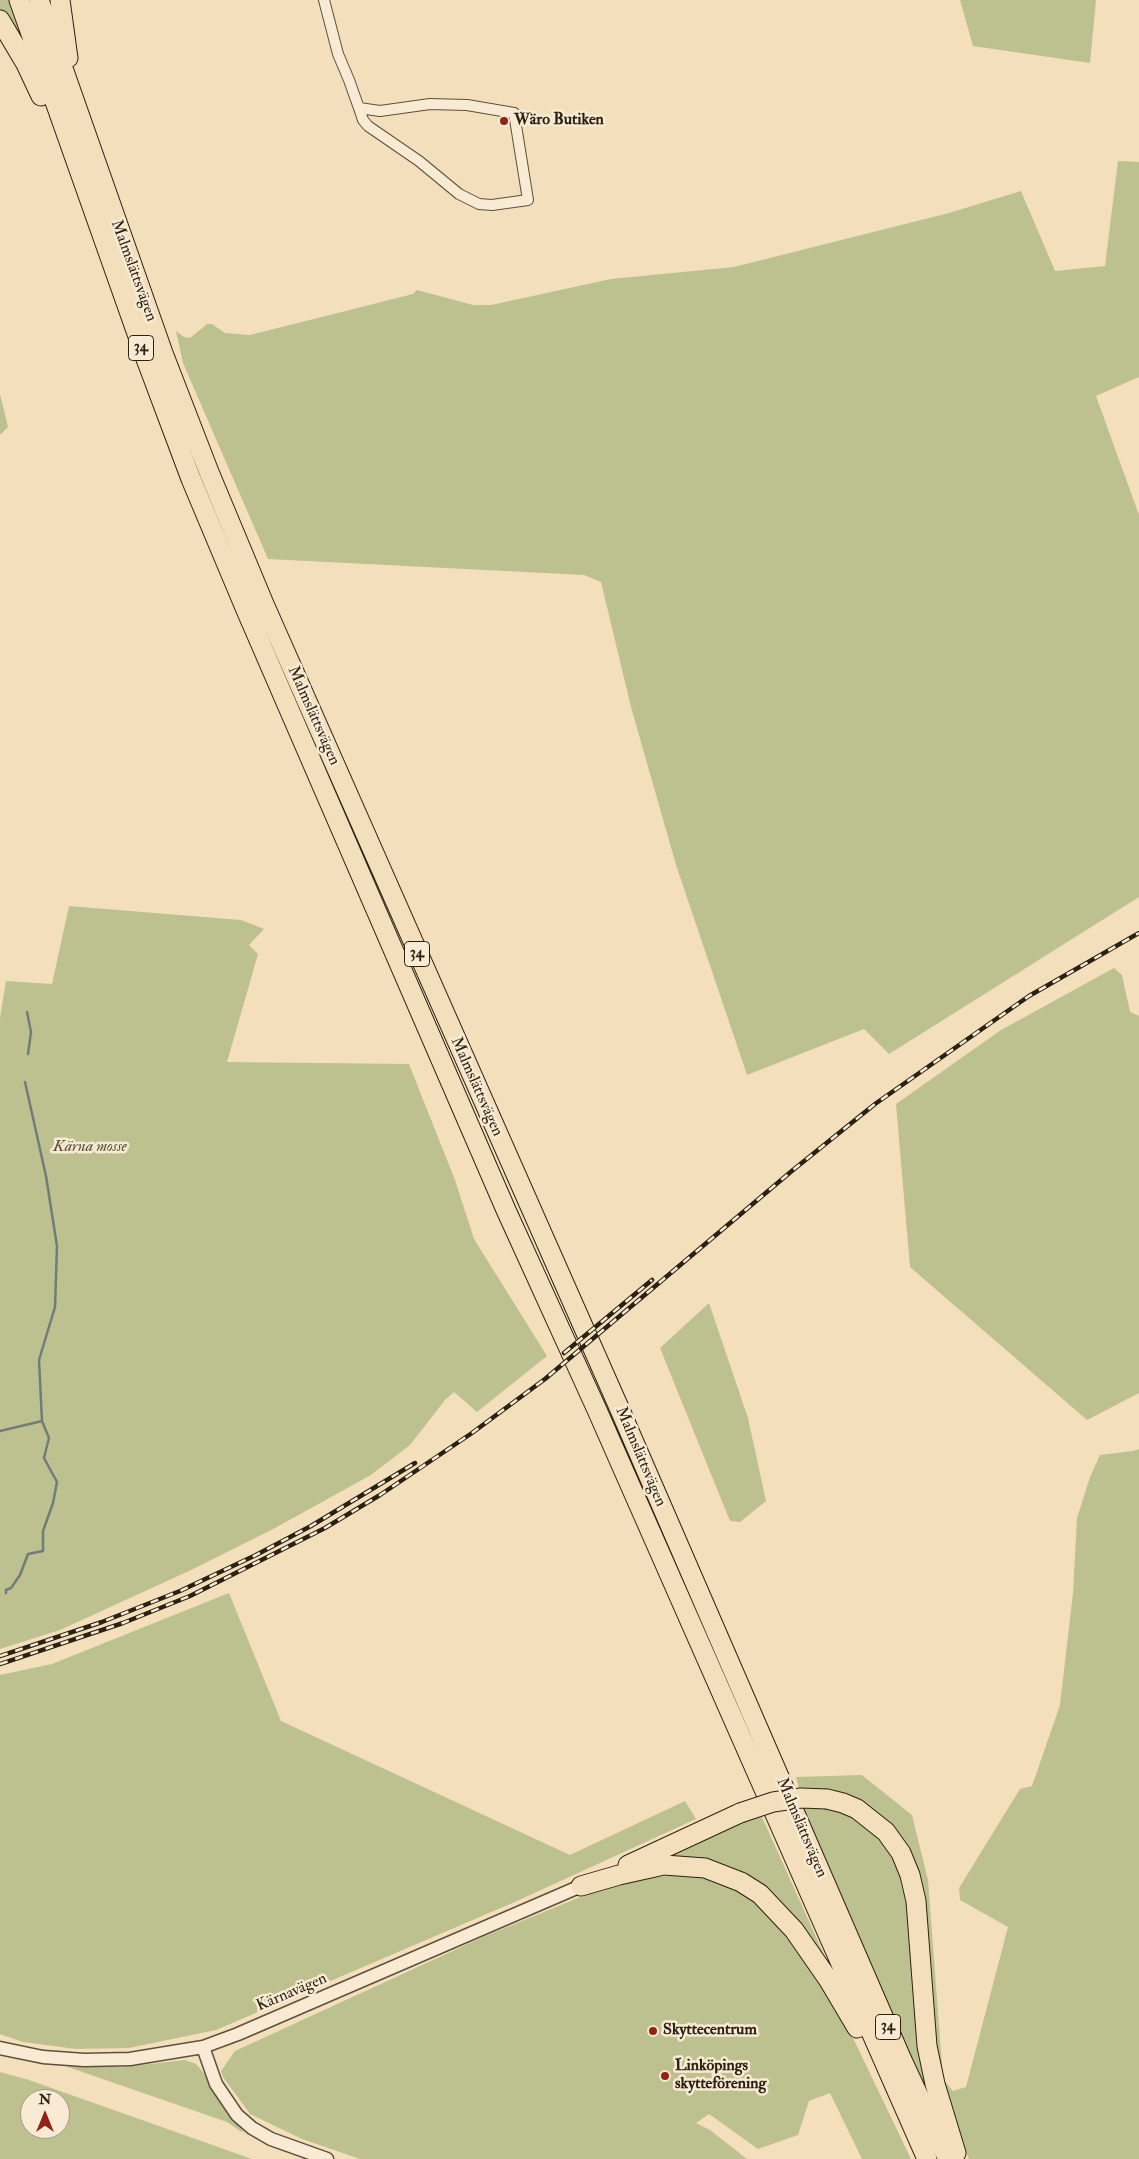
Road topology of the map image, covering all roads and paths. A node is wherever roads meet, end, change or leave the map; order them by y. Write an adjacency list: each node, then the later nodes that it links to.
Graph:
1 (19, 0): 8 (highway, Malmslättsvägen / 34)
2 (39, 0): 7 (highway, Malmslättsvägen / 34)
3 (60, 0): 7 (highway)
4 (324, 0): 6 (street)
5 (0, 20): 8 (highway)
6 (359, 108): 6 (street)
7 (76, 109): 15 (highway, Malmslättsvägen / 34)
8 (81, 178): 12 (highway, Malmslättsvägen / 34)
9 (581, 1886): 10 (street, Kärnavägen); 12 (highway); 16 (highway, bridge)
10 (203, 2047): 11 (street, Kärnavägen); 13 (street)
11 (0, 2048)
12 (898, 2097): 14 (highway, Malmslättsvägen / 34)
13 (327, 2159)
14 (927, 2159)
15 (948, 2159)
16 (958, 2159)

